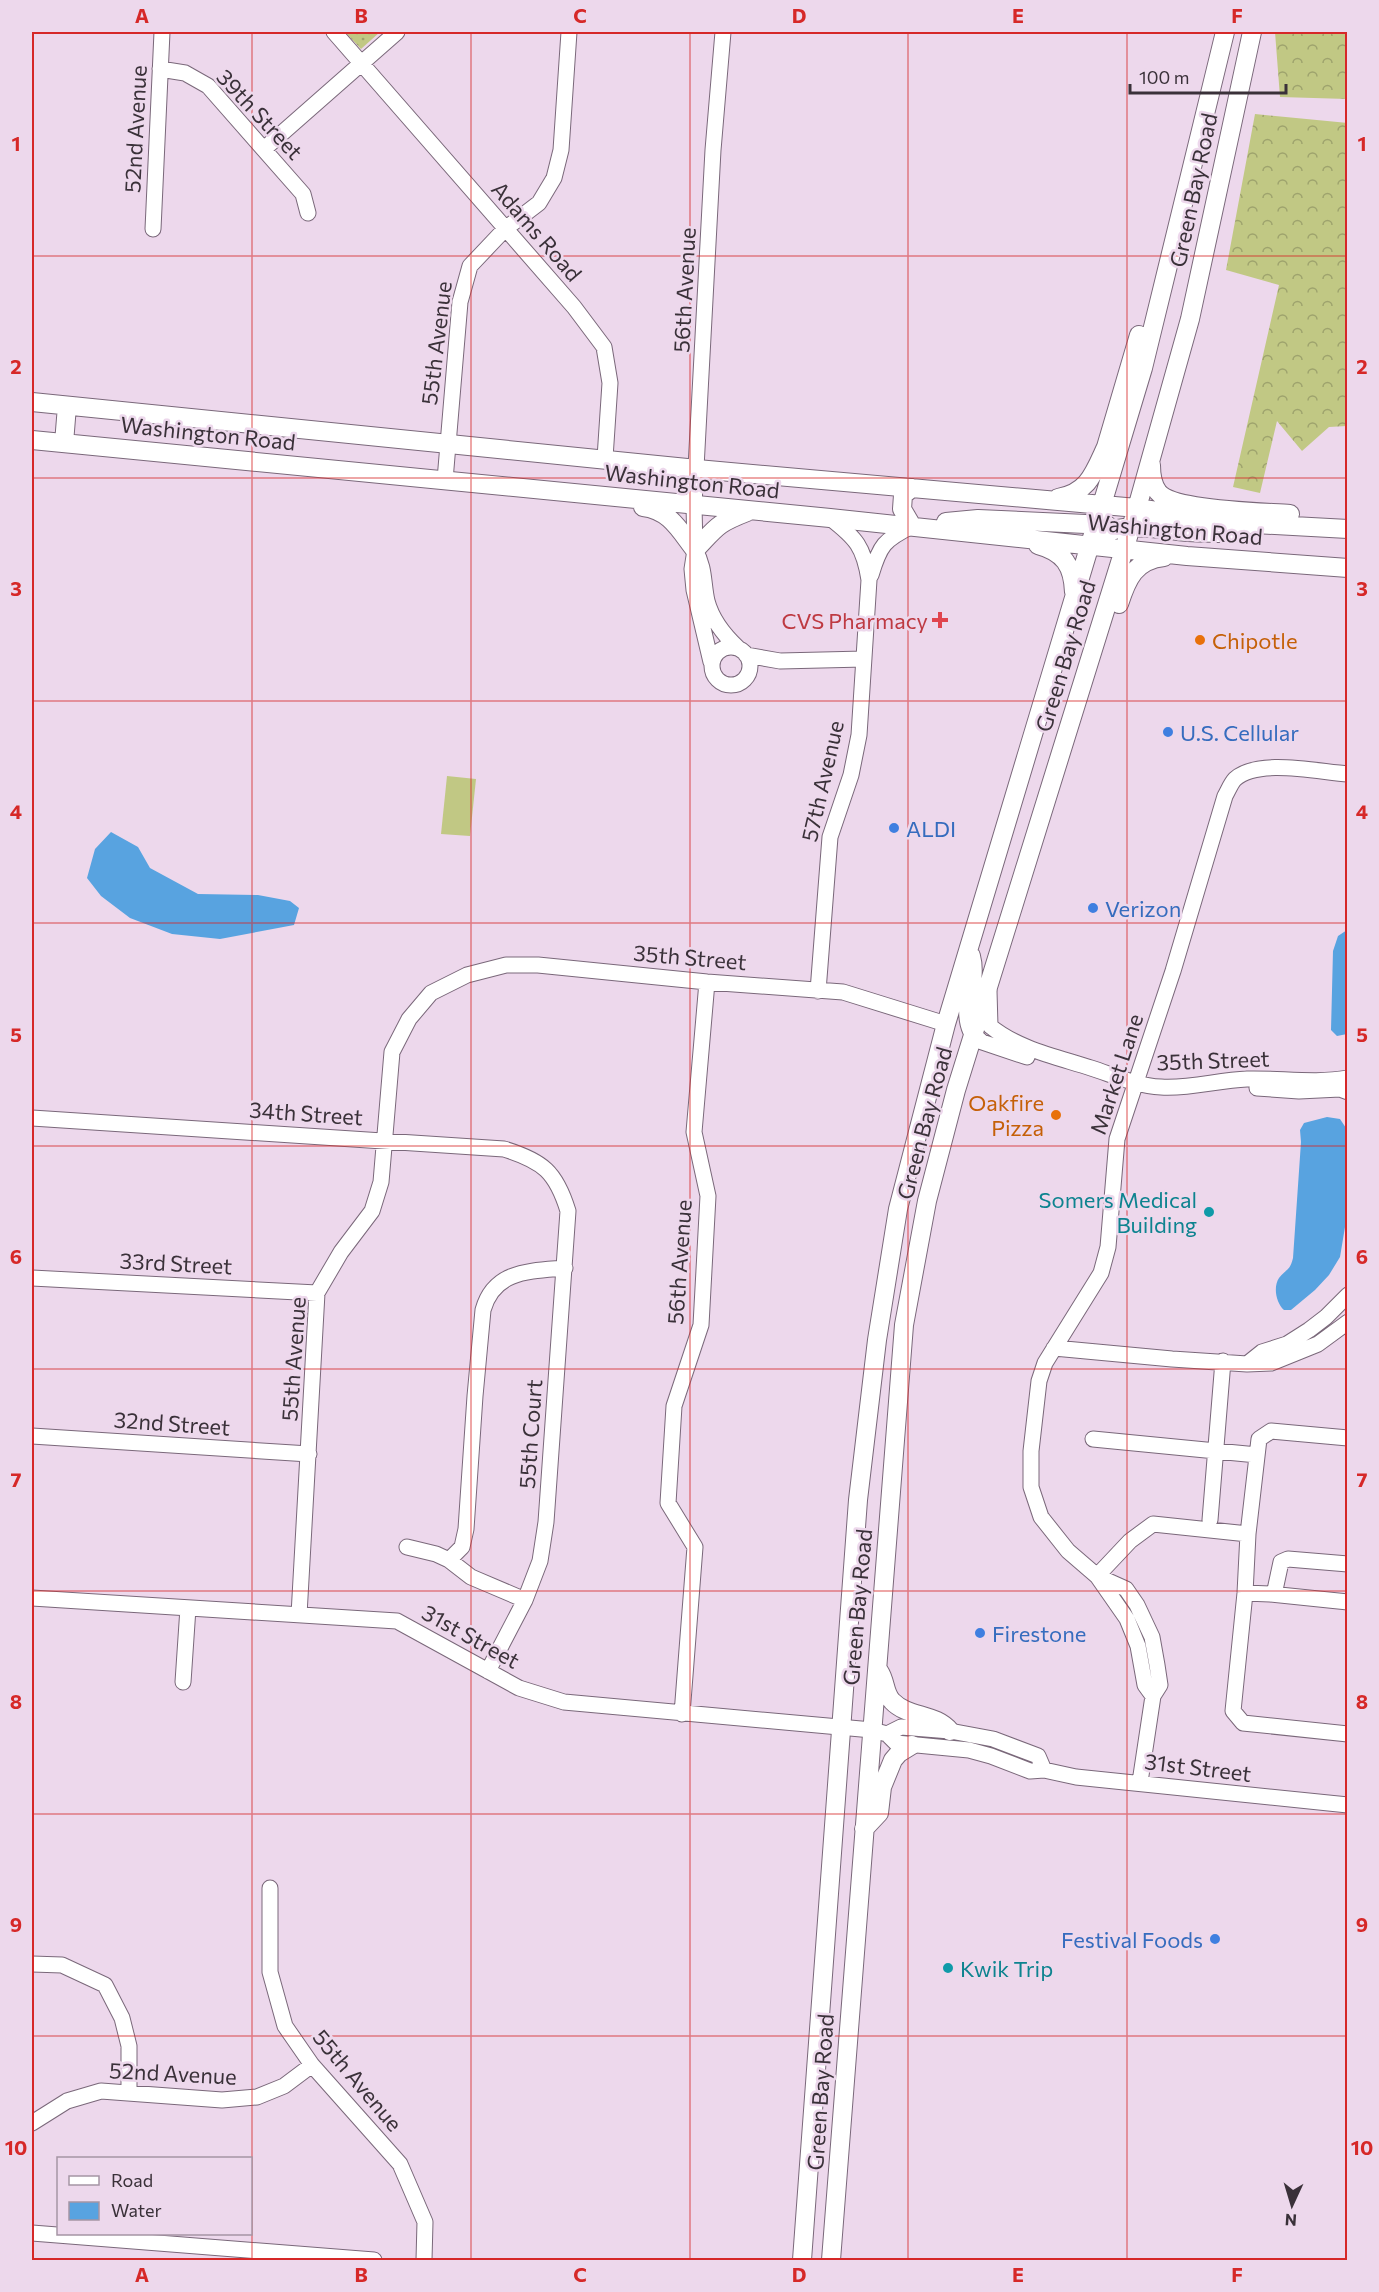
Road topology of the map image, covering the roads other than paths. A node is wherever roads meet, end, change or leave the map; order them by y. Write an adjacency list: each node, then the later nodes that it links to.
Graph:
1 (162, 32): 9 (street, 52nd Avenue)
2 (334, 32): 8 (street, Adams Road)
3 (397, 32): 8 (street)
4 (569, 32): 13 (street, 55th Avenue)
5 (723, 32): 22 (street, 56th Avenue)
6 (1225, 32): 14 (main road, Green Bay Road)
7 (1252, 32): 21 (main road, Green Bay Road)
8 (360, 62): 10 (street); 13 (street, Adams Road)
9 (160, 69): 10 (street, 39th Street); 12 (street, 52nd Avenue)
10 (264, 149): 11 (street, 39th Street)
11 (308, 213)
12 (153, 229)
13 (505, 229): 19 (street, 55th Avenue); 20 (street, Adams Road)
14 (1167, 270): 26 (main road); 28 (main road, Green Bay Road)
15 (32, 402): 16 (main road, Washington Road)
16 (67, 406): 18 (main road); 19 (main road, Washington Road)
17 (32, 440): 18 (main road, Washington Road)
18 (64, 443): 23 (main road, Washington Road)
19 (447, 444): 20 (main road, Washington Road); 23 (street, 55th Avenue)
20 (605, 458): 22 (main road, Washington Road)
21 (1151, 458): 29 (main road, Green Bay Road); 32 (main road)
22 (697, 469): 24 (main road, Washington Road); 27 (street, 56th Avenue)
23 (445, 480): 25 (main road, Washington Road)
24 (912, 488): 26 (main road, Washington Road); 33 (main road)
25 (586, 494): 27 (main road, Washington Road); 40 (main road)
26 (1042, 499): 28 (main road, Washington Road)
27 (694, 505): 30 (main road, Washington Road); 40 (street, 56th Avenue)
28 (1101, 505): 29 (main road, Washington Road); 34 (main road, Green Bay Road)
29 (1137, 508): 34 (main road); 35 (main road, Green Bay Road); 36 (main road, Washington Road)
30 (749, 511): 31 (main road, Washington Road); 40 (main road)
31 (830, 518): 33 (main road, Washington Road); 43 (street, 57th Avenue)
32 (1347, 524)
33 (912, 526): 34 (main road); 37 (main road, Washington Road); 43 (street, 57th Avenue)
34 (1095, 526): 38 (main road, Green Bay Road)
35 (1131, 527): 36 (main road); 38 (main road); 39 (main road, Green Bay Road)
36 (1347, 530)
37 (954, 531): 38 (main road, Washington Road); 44 (main road)
38 (1089, 545): 39 (main road, Washington Road); 44 (main road, Green Bay Road)
39 (1125, 548): 41 (main road, Washington Road); 50 (main road, Green Bay Road)
40 (695, 550): 45 (street, 56th Avenue); 48 (street, 56th Avenue)
41 (1187, 556): 42 (main road, Washington Road); 50 (main road)
42 (1347, 568)
43 (869, 580): 46 (street, 57th Avenue)
44 (1074, 598): 52 (main road, Green Bay Road)
45 (742, 652): 47 (street); 48 (street); 49 (street)
46 (864, 659): 47 (street); 55 (street, 57th Avenue)
47 (780, 661): 49 (street)
48 (711, 662): 49 (street)
49 (747, 676)
50 (1071, 718): 54 (main road, Green Bay Road)
51 (1347, 774): 60 (street, Market Lane)
52 (969, 950): 57 (main road, Green Bay Road); 58 (main road)
53 (707, 982): 55 (street, 35th Street); 56 (street, 35th Street); 96 (street, 56th Avenue)
54 (989, 985): 58 (main road, Green Bay Road); 60 (street, 35th Street)
55 (818, 991): 57 (street, 35th Street)
56 (431, 993): 64 (street, 55th Avenue)
57 (946, 1024): 61 (main road); 97 (main road, Green Bay Road)
58 (972, 1033): 60 (street, 35th Street); 61 (main road, Green Bay Road)
59 (1347, 1078): 60 (street, 35th Street)
60 (1134, 1087): 62 (street, 35th Street); 71 (street, Market Lane)
61 (956, 1090): 93 (main road, Green Bay Road)
62 (1347, 1092)
63 (32, 1118): 64 (street, 34th Street)
64 (384, 1141): 65 (street, 34th Street); 68 (street, 55th Avenue)
65 (561, 1189): 66 (street, 55th Court)
66 (565, 1268): 83 (street); 89 (street, 55th Court)
67 (32, 1278): 68 (street, 33rd Street)
68 (317, 1293): 78 (street, 55th Avenue)
69 (1347, 1295): 73 (street)
70 (1347, 1322): 73 (street)
71 (1054, 1348): 72 (street); 85 (street, Market Lane)
72 (1223, 1361): 73 (street); 77 (street)
73 (1247, 1364)
74 (32, 1436): 78 (street, 32nd Street)
75 (1347, 1438): 79 (street)
76 (1093, 1439): 77 (street)
77 (1216, 1452): 79 (street); 80 (street)
78 (309, 1454): 92 (street, 55th Avenue)
79 (1257, 1455): 81 (street)
80 (1210, 1520)
81 (1248, 1534): 85 (street); 86 (street)
82 (407, 1547): 83 (street)
83 (449, 1560): 89 (street)
84 (1347, 1564): 87 (street)
85 (1097, 1576): 103 (street, Market Lane)
86 (1245, 1593): 87 (street); 100 (street)
87 (1270, 1594): 90 (street)
88 (32, 1598): 91 (street, 31st Street)
89 (525, 1600): 94 (street, 55th Court)
90 (1347, 1602)
91 (188, 1608): 92 (street, 31st Street); 95 (street)
92 (299, 1615): 94 (street, 31st Street)
93 (877, 1667): 98 (main road); 99 (main road, Green Bay Road)
94 (488, 1671): 96 (street, 31st Street)
95 (183, 1682)
96 (682, 1714): 97 (street, 31st Street)
97 (843, 1728): 99 (street, 31st Street); 116 (main road, Green Bay Road)
98 (950, 1731): 99 (street, 31st Street); 102 (street, 31st Street)
99 (879, 1732): 101 (street, 31st Street); 105 (main road, Green Bay Road)
100 (1347, 1734)
101 (912, 1745): 102 (street, 31st Street); 105 (main road)
102 (1044, 1770): 103 (street, 31st Street)
103 (1140, 1782): 104 (street, 31st Street)
104 (1347, 1805)
105 (864, 1829): 117 (main road, Green Bay Road)
106 (270, 1888): 108 (street, 55th Avenue)
107 (32, 1964): 109 (street)
108 (312, 2065): 109 (street, 52nd Avenue); 115 (street, 55th Avenue)
109 (129, 2093): 110 (street, 52nd Avenue)
110 (32, 2123)
111 (32, 2233): 113 (street)
112 (57, 2235): 114 (street)
113 (57, 2235)
114 (374, 2260)
115 (424, 2260)
116 (802, 2260)
117 (831, 2260)

